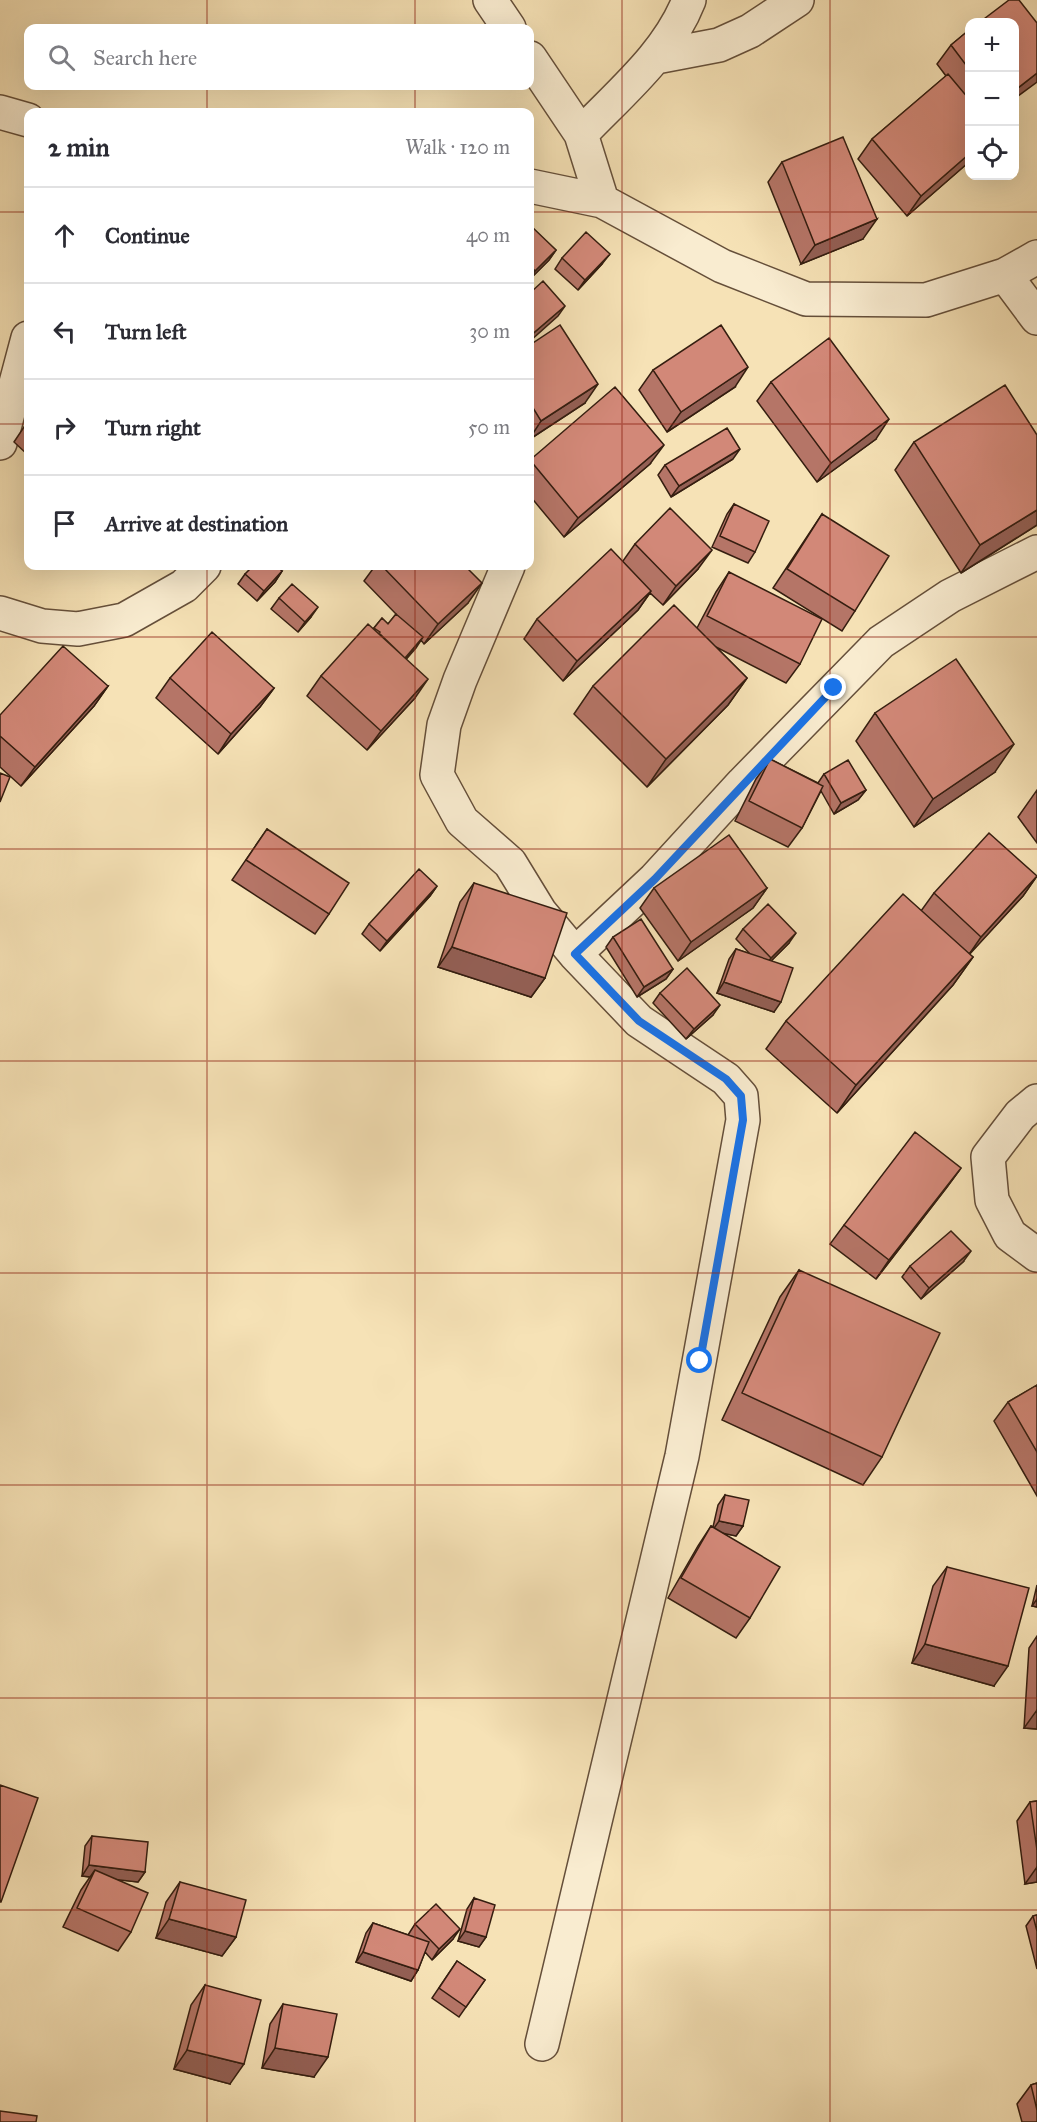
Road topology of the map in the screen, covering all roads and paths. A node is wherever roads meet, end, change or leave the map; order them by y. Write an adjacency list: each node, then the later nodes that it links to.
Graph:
1 (490, 0): 4 (street)
2 (689, 0): 5 (street)
3 (797, 0): 5 (street)
4 (506, 24)
5 (656, 57): 9 (street)
6 (534, 64): 9 (street)
7 (0, 112): 8 (street)
8 (24, 119)
9 (581, 134): 11 (street)
10 (534, 187): 11 (street)
11 (602, 201): 13 (street)
12 (1037, 257): 13 (street)
13 (1005, 275): 14 (street)
14 (1037, 318)
15 (24, 353): 16 (street)
16 (0, 443)
17 (1037, 552): 21 (street)
18 (200, 570): 20 (street)
19 (506, 570): 21 (street)
20 (0, 613)
21 (575, 954): 24 (street)
22 (1037, 1101): 23 (street)
23 (1037, 1254)
24 (542, 2044)

